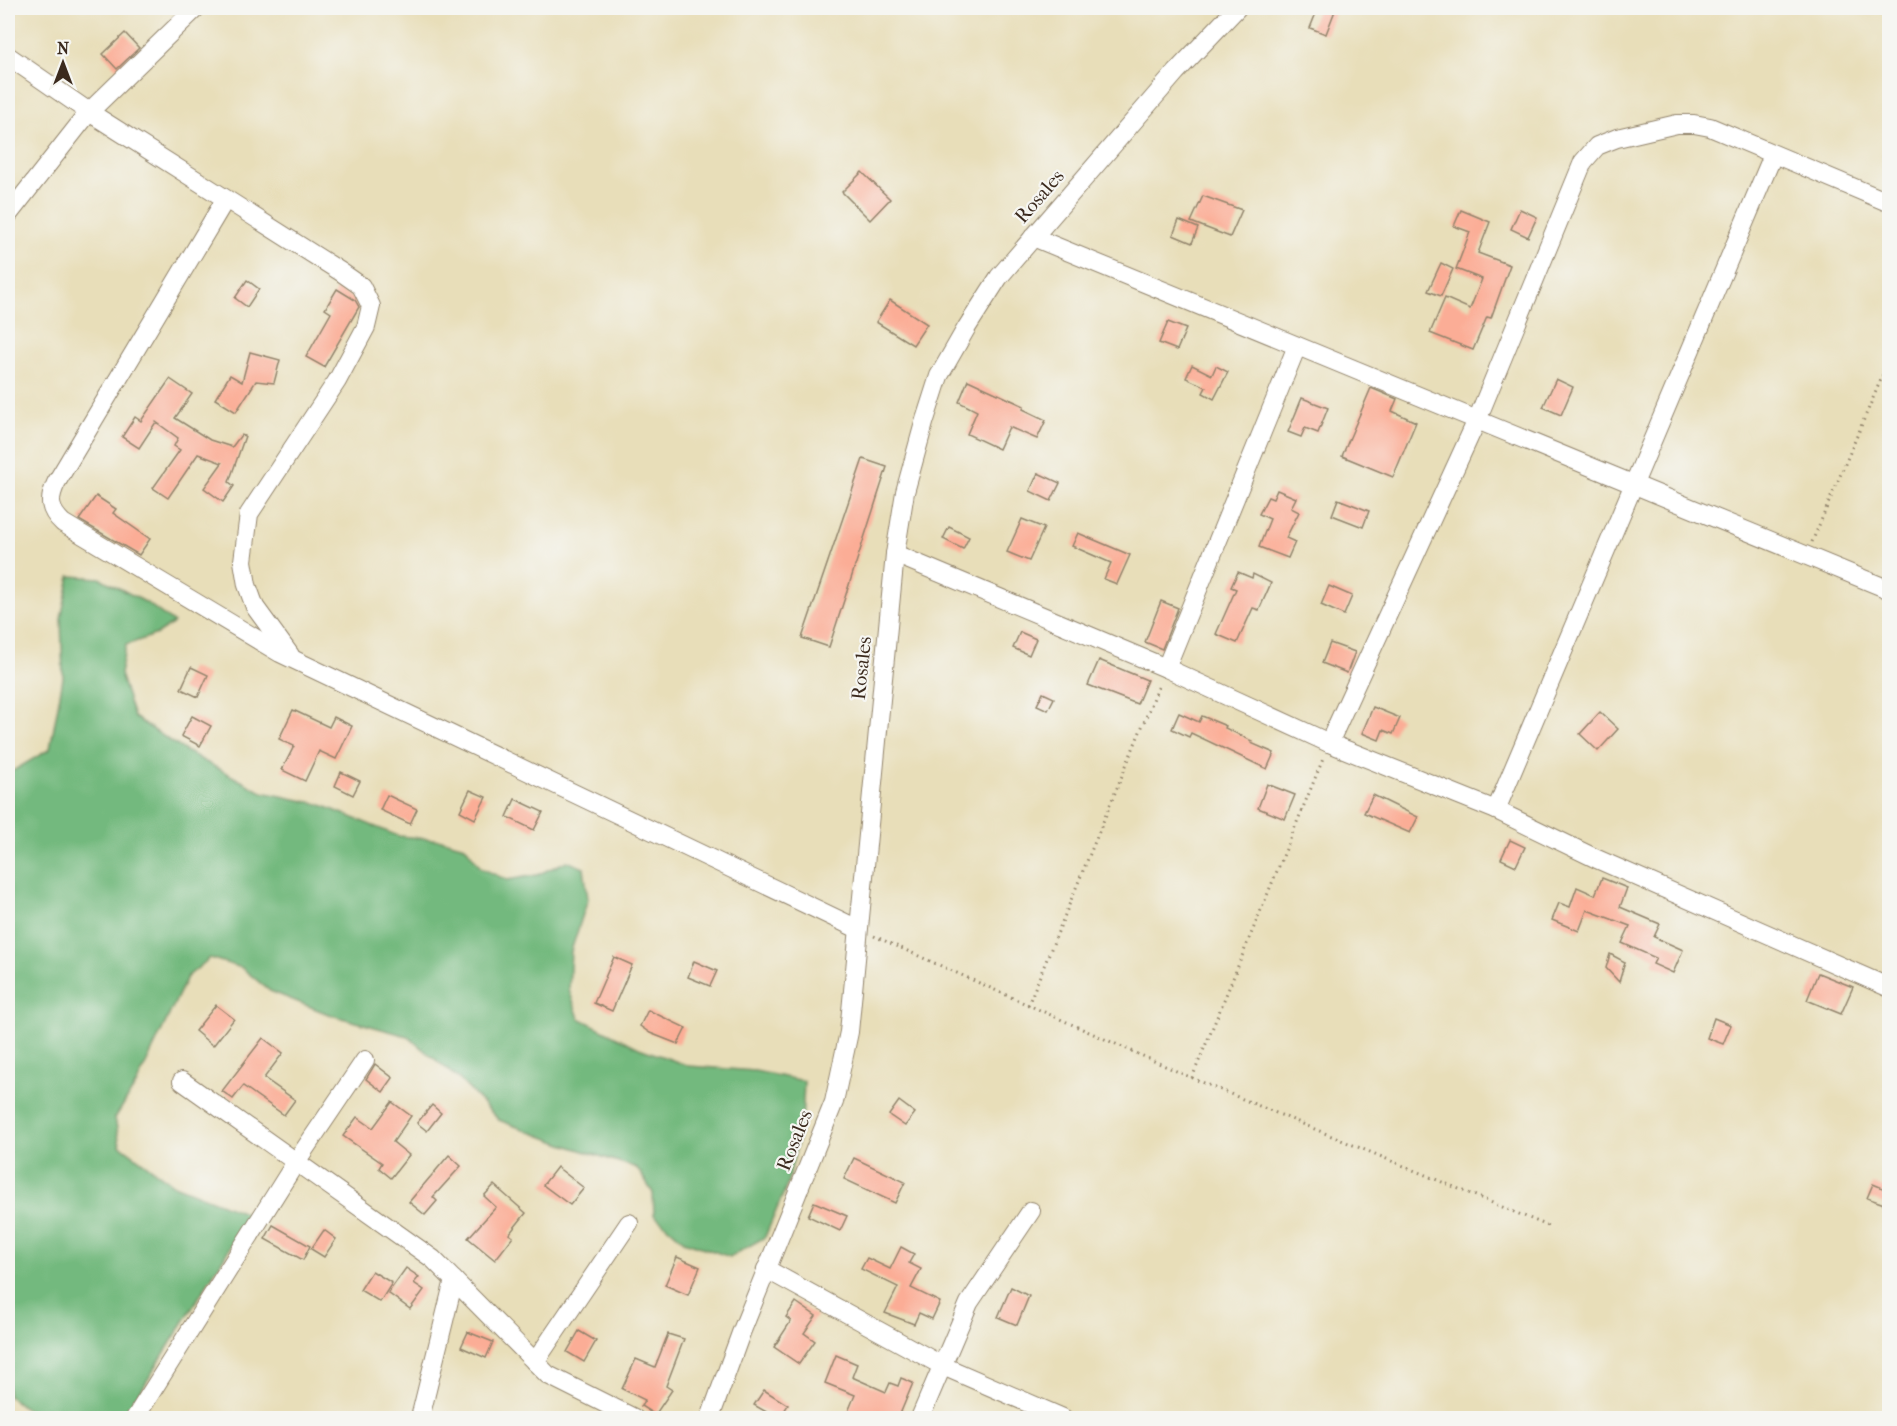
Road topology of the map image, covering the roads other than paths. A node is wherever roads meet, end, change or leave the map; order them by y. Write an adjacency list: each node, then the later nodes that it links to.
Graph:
1 (196, 8): 4 (street)
2 (1237, 8): 9 (street, Rosales)
3 (8, 56): 4 (street)
4 (88, 112): 6 (street); 8 (street)
5 (1773, 154): 7 (street); 11 (street); 12 (street)
6 (225, 200): 15 (street); 15 (street)
7 (1890, 203)
8 (8, 215)
9 (1034, 237): 10 (street); 13 (street, Rosales)
10 (1297, 346): 11 (street); 16 (street)
11 (1477, 420): 12 (street); 17 (street)
12 (1634, 485): 14 (street); 18 (street)
13 (895, 554): 16 (street); 19 (street, Rosales)
14 (1890, 590)
15 (295, 661): 19 (street)
16 (1166, 668): 17 (street)
17 (1329, 743): 18 (street)
18 (1496, 810): 20 (street)
19 (858, 929): 26 (street, Rosales)
20 (1890, 988)
21 (365, 1060): 23 (street)
22 (182, 1081): 23 (street)
23 (296, 1162): 27 (street); 30 (street)
24 (1031, 1211): 29 (street)
25 (629, 1223): 28 (street)
26 (766, 1269): 29 (street); 33 (street, Rosales)
27 (454, 1281): 28 (street); 31 (street)
28 (535, 1362): 32 (street)
29 (943, 1366): 34 (street); 35 (street)
30 (135, 1419)
31 (420, 1419)
32 (634, 1419)
33 (710, 1419)
34 (920, 1419)
35 (1063, 1419)

